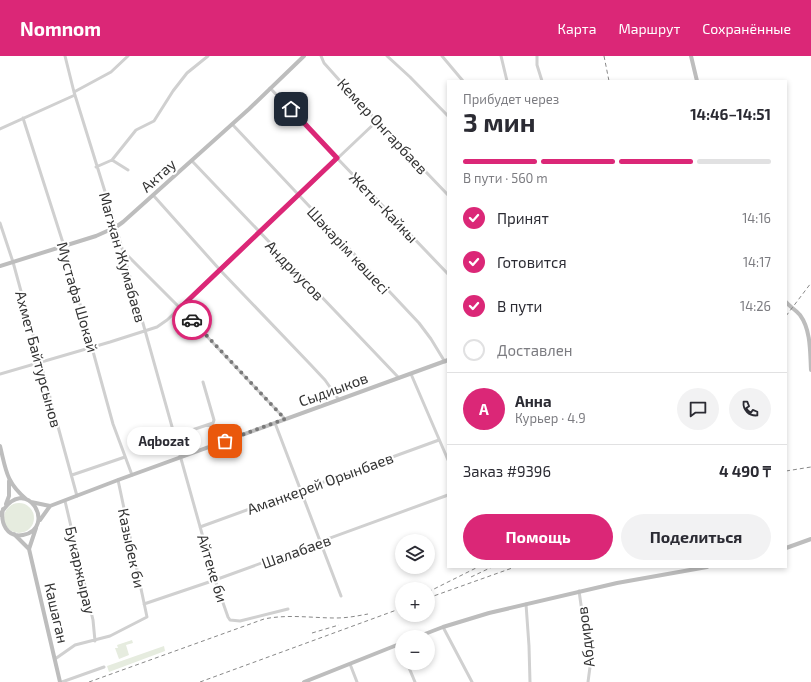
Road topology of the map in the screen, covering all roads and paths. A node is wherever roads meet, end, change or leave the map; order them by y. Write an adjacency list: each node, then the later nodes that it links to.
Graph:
1 (65, 56): 16 (street, Магжан Жумабаев)
2 (128, 56): 16 (street)
3 (208, 56): 23 (street)
4 (304, 56): 15 (street, Актау)
5 (321, 56): 19 (street, Кемер Онгарбаев)
6 (387, 56): 17 (street)
7 (442, 56): 11 (street)
8 (502, 56): 12 (street)
9 (537, 56): 13 (street)
10 (691, 56): 14 (street)
11 (461, 80)
12 (507, 80)
13 (542, 80)
14 (698, 80)
15 (270, 88): 20 (street, Актау); 22 (street, Жеты-Кайкы)
16 (75, 94): 18 (street); 25 (street, Магжан Жумабаев)
17 (447, 115)
18 (23, 118): 21 (street); 33 (street, Мустафа Шокай)
19 (377, 121): 22 (street); 27 (street, Кемер Онгарбаев)
20 (232, 124): 24 (street, Актау); 29 (street, Шәкәрім көшесі)
21 (0, 129)
22 (337, 158): 29 (street); 38 (street, Жеты-Кайкы)
23 (112, 160): 25 (street); 26 (street)
24 (192, 161): 28 (street, Актау); 32 (street, Андриусов)
25 (96, 167): 31 (street, Магжан Жумабаев)
26 (128, 170)
27 (447, 194)
28 (153, 195): 31 (street, Актау); 37 (street)
29 (298, 196): 32 (street); 44 (street, Шәкәрім көшесі)
30 (0, 223): 35 (street, Ахмет Байтурсынов)
31 (116, 227): 33 (street, Актау); 34 (street, Магжан Жумабаев)
32 (259, 233): 37 (street); 49 (street, Андриусов)
33 (64, 246): 35 (street, Актау); 43 (street, Мустафа Шокай)
34 (122, 251): 40 (street); 41 (street, Магжан Жумабаев)
35 (13, 262): 36 (street, Актау); 45 (street, Ахмет Байтурсынов)
36 (0, 266)
37 (220, 270): 40 (street); 51 (street)
38 (447, 273)
39 (787, 303): 42 (street)
40 (180, 308): 41 (street); 52 (street)
41 (145, 331): 43 (street); 55 (street, Магжан Жумабаев)
42 (810, 340): 46 (street)
43 (92, 347): 45 (street); 59 (street, Мустафа Шокай)
44 (446, 361): 48 (street, Сыдиыков)
45 (40, 362): 47 (street); 62 (street, Ахмет Байтурсынов)
46 (811, 370)
47 (0, 374)
48 (411, 374): 49 (street, Сыдиыков); 56 (street)
49 (399, 378): 51 (street, Сыдиыков)
50 (203, 382): 54 (street)
51 (338, 400): 52 (street, Сыдиыков)
52 (285, 419): 53 (street, Сыдиыков)
53 (275, 423): 57 (street, Сыдиыков); 66 (street)
54 (210, 425): 55 (street); 57 (street)
55 (174, 436): 60 (street, Магжан Жумабаев)
56 (439, 440): 61 (street); 66 (street, Аманкерей Орынбаев)
57 (215, 445): 60 (street, Сыдиыков)
58 (0, 446): 64 (street)
59 (125, 457): 62 (street); 63 (street, Мустафа Шокай)
60 (180, 458): 63 (street, Сыдиыков); 76 (street, Айтеке би)
61 (447, 458)
62 (72, 475): 68 (street, Ахмет Байтурсынов)
63 (132, 475): 65 (street, Сыдиыков)
64 (9, 480): 69 (street); 73 (street)
65 (118, 480): 68 (street, Сыдиыков); 87 (street, Казыбек би)
66 (302, 490): 76 (street, Аманкерей Орынбаев); 80 (street)
67 (447, 495): 80 (street, Шалабаев)
68 (77, 496): 70 (street, Сыдиыков)
69 (26, 499): 71 (street); 73 (street)
70 (65, 501): 72 (street, Сыдиыков); 92 (street, Букаржырау)
71 (31, 502): 72 (street); 75 (street)
72 (50, 506): 75 (street)
73 (4, 507): 74 (street); 78 (street)
74 (0, 515)
75 (38, 523): 78 (street); 82 (street)
76 (200, 527): 84 (street, Айтеке би)
77 (0, 529): 78 (street)
78 (12, 534): 82 (street)
79 (811, 539): 81 (street)
80 (321, 541): 84 (street, Шалабаев); 86 (street)
81 (787, 548)
82 (29, 550): 94 (street, Кашаган)
83 (701, 568): 85 (street)
84 (215, 580): 87 (street, Шалабаев); 89 (street, Айтеке би)
85 (579, 591): 88 (street); 104 (street, Абдиров)
86 (341, 596)
87 (144, 604): 92 (street, Казыбек би)
88 (526, 604): 90 (street); 103 (street)
89 (288, 609)
90 (443, 626): 91 (street); 102 (street)
91 (434, 630)
92 (95, 641): 94 (street)
93 (395, 646): 95 (street)
94 (55, 659): 98 (street, Кашаган)
95 (350, 664): 99 (street); 100 (street)
96 (104, 667): 98 (street)
97 (410, 670): 101 (street)
98 (61, 682)
99 (304, 682)
100 (358, 682)
101 (415, 682)
102 (472, 682)
103 (530, 682)
104 (588, 682)

